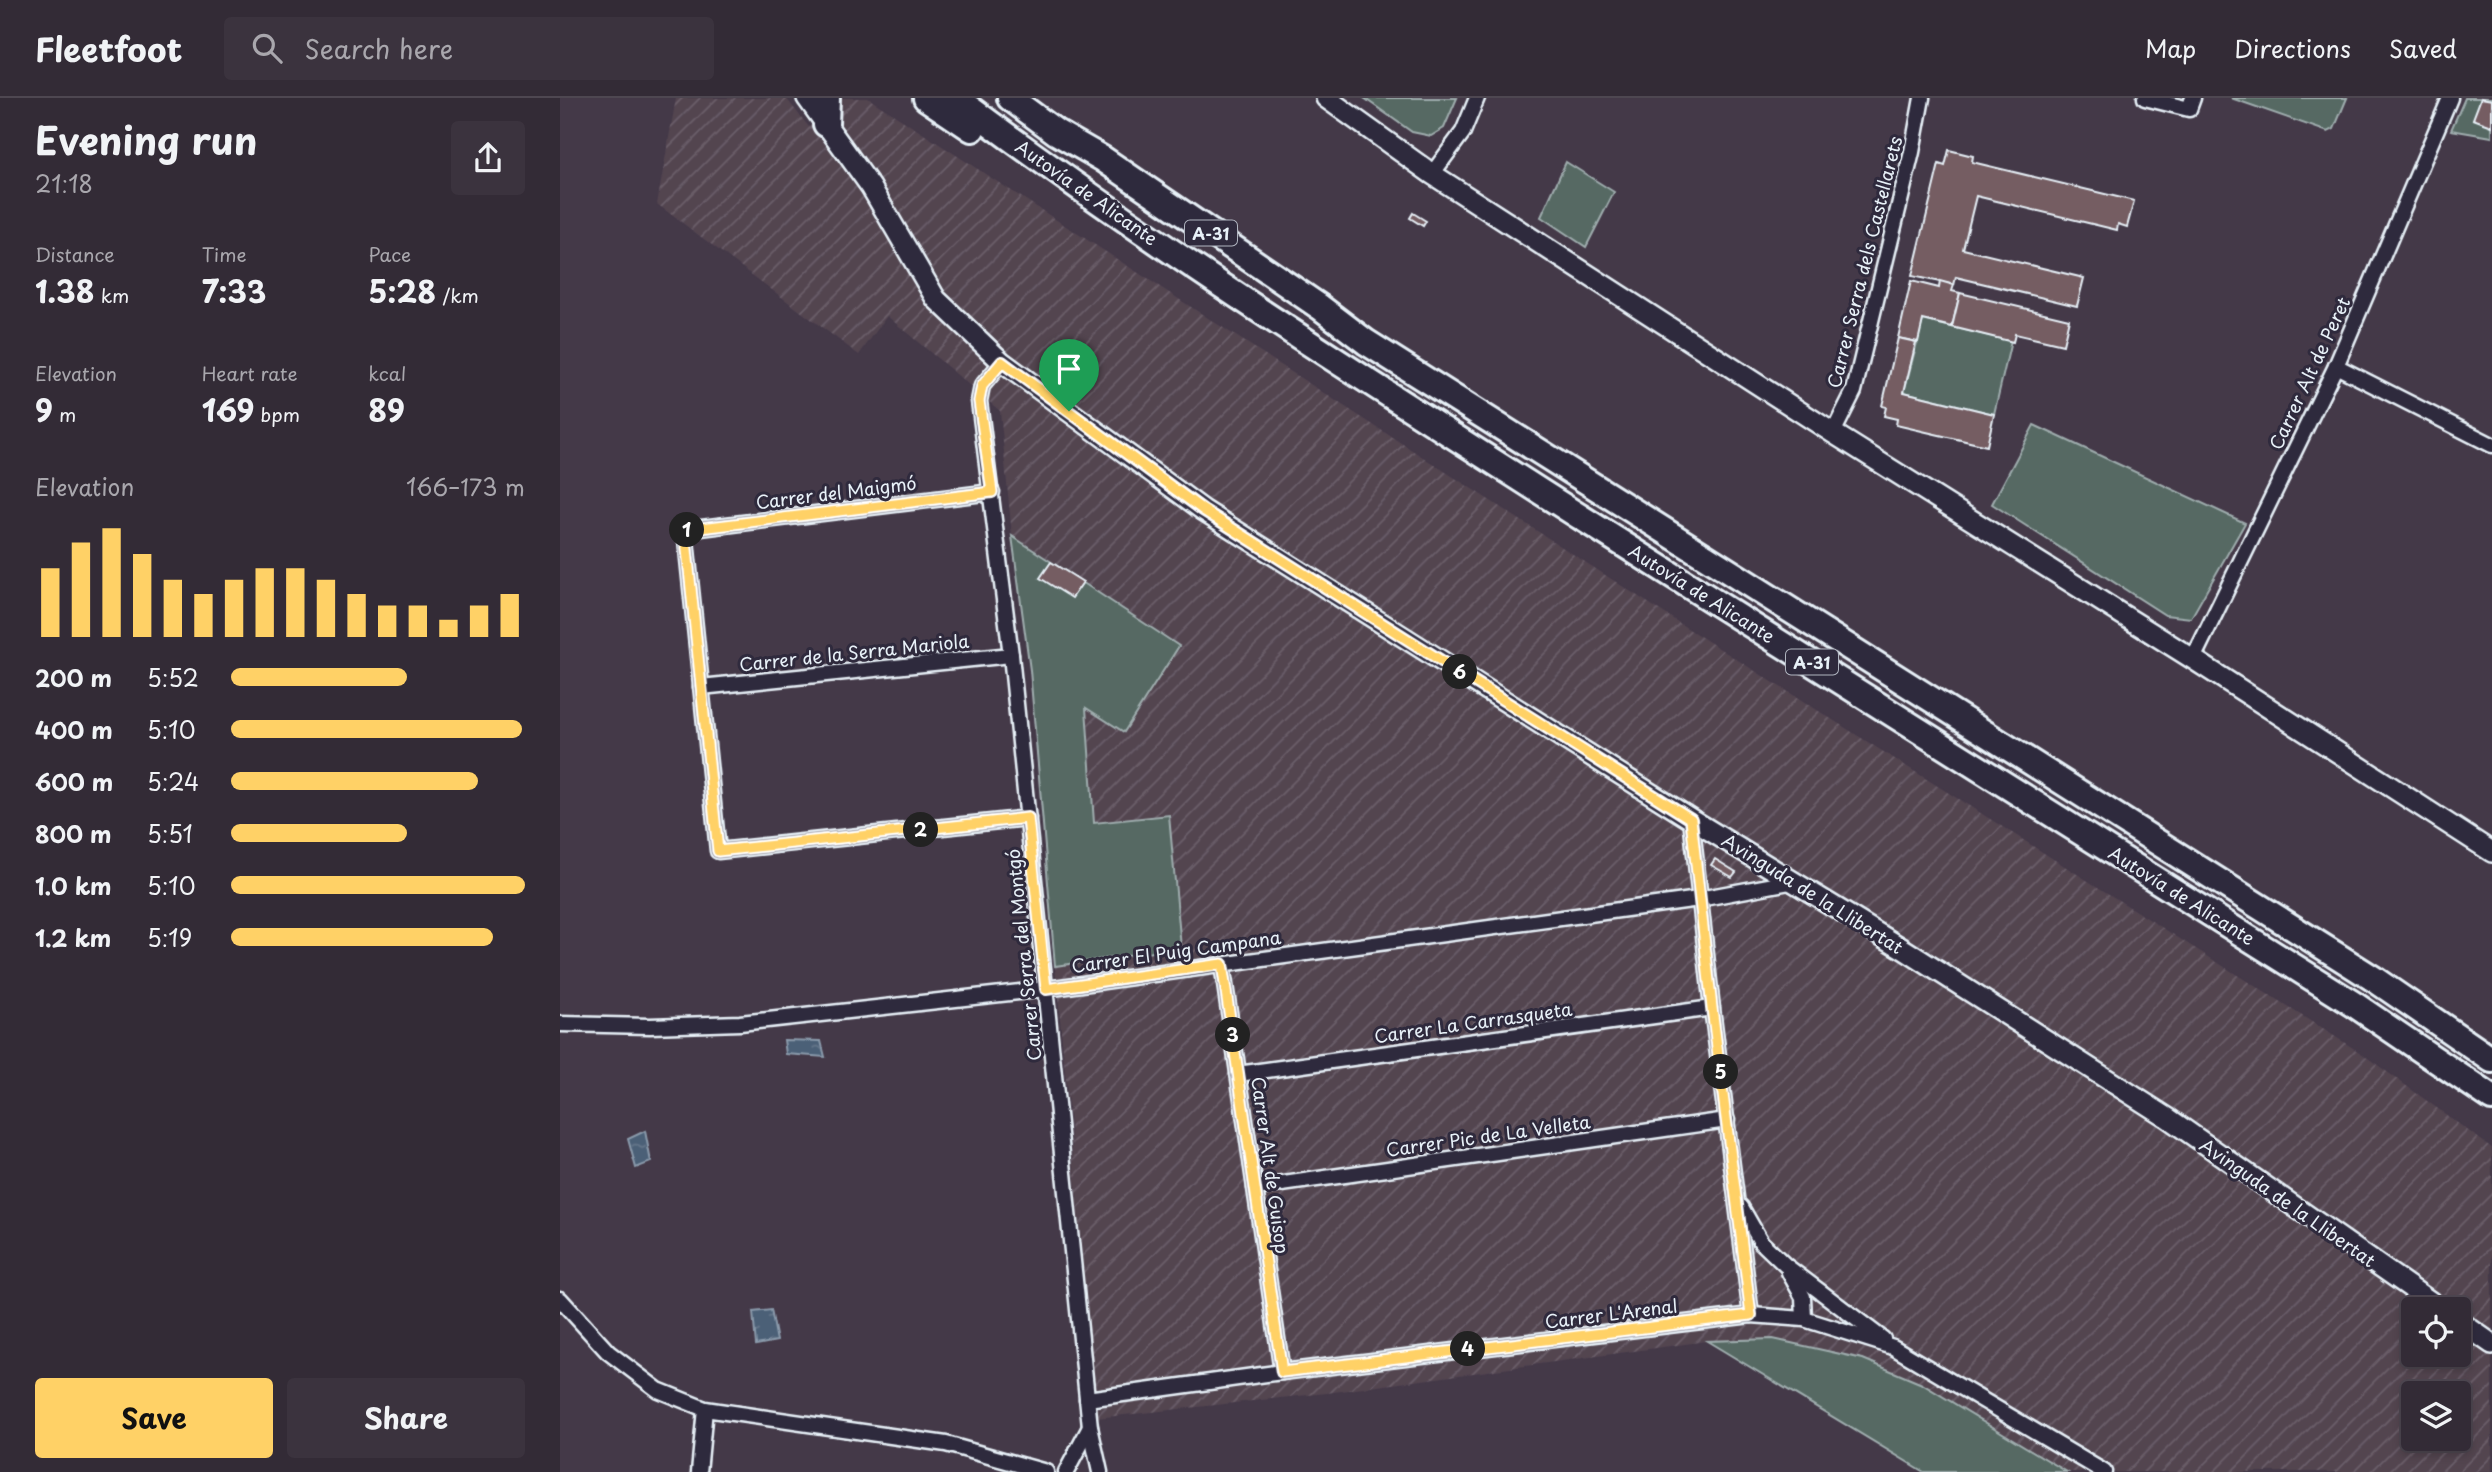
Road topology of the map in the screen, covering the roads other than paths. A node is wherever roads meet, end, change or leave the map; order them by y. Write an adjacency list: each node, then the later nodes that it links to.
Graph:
1 (807, 98): 13 (street, Avinguda de la Llibertat)
2 (827, 98): 13 (highway)
3 (926, 98): 14 (highway)
4 (956, 98): 14 (highway, Autovía de Alicante / A-31)
5 (1010, 98): 15 (highway, Autovía de Alicante / A-31)
6 (1037, 98): 15 (highway)
7 (1325, 98): 16 (street)
8 (1477, 98): 16 (street)
9 (1922, 98): 19 (street, Carrer Serra dels Castellarets)
10 (2145, 98): 11 (street)
11 (2193, 98)
12 (2450, 98): 18 (street, Carrer Alt de Peret)
13 (826, 124): 17 (street, Avinguda de la Llibertat)
14 (1032, 155): 36 (highway, Autovía de Alicante / A-31)
15 (1103, 159): 34 (highway, Autovía de Alicante / A-31)
16 (1432, 174): 19 (street)
17 (1002, 362): 21 (street, Carrer Serra del Montgó); 26 (street, Avinguda de la Llibertat)
18 (2336, 366): 20 (street); 23 (street, Carrer Alt de Peret)
19 (1833, 433): 23 (street)
20 (2492, 445)
21 (992, 492): 22 (street, Carrer Serra del Montgó); 24 (street, Carrer del Maigmó)
22 (1011, 655): 24 (street, Carrer de la Serra Mariola); 25 (street, Carrer Serra del Montgó)
23 (2193, 659): 27 (street)
24 (701, 687): 25 (street)
25 (1028, 818): 31 (street, Carrer Serra del Montgó)
26 (1691, 819): 28 (street, Avinguda de la Llibertat); 29 (street)
27 (2492, 852)
28 (1794, 881): 29 (street, Carrer El Puig Campana); 41 (street, Avinguda de la Llibertat)
29 (1699, 899): 30 (street, Carrer El Puig Campana); 32 (street)
30 (1222, 964): 31 (street, Carrer El Puig Campana); 35 (street, Carrer Alt de Guisop)
31 (1046, 989): 33 (street, Carrer El Puig Campana); 49 (street, Carrer Serra del Montgó)
32 (1712, 1008): 35 (street, Carrer La Carrasqueta); 37 (street)
33 (560, 1024)
34 (2492, 1060)
35 (1238, 1074): 38 (street, Carrer Alt de Guisop)
36 (2492, 1098)
37 (1727, 1120): 38 (street, Carrer Pic de La Velleta); 39 (street)
38 (1255, 1188): 48 (street, Carrer Alt de Guisop)
39 (1737, 1200): 40 (street); 43 (street)
40 (1785, 1265): 44 (street); 47 (street)
41 (2424, 1297)
42 (560, 1299): 50 (street)
43 (1751, 1315): 44 (street, Carrer L'Arenal); 48 (street, Carrer L'Arenal)
44 (1804, 1319): 47 (street, Carrer L'Arenal)
45 (2471, 1329): 46 (street)
46 (2492, 1344)
47 (1893, 1347): 56 (street, Carrer L'Arenal)
48 (1282, 1372): 49 (street, Carrer L'Arenal)
49 (1087, 1399): 51 (street, Carrer Serra del Montgó)
50 (705, 1409): 52 (street); 53 (street)
51 (1090, 1427): 54 (street); 55 (street, Carrer Serra del Montgó)
52 (699, 1472)
53 (1046, 1472)
54 (1066, 1472)
55 (1100, 1472)
56 (2104, 1472)

